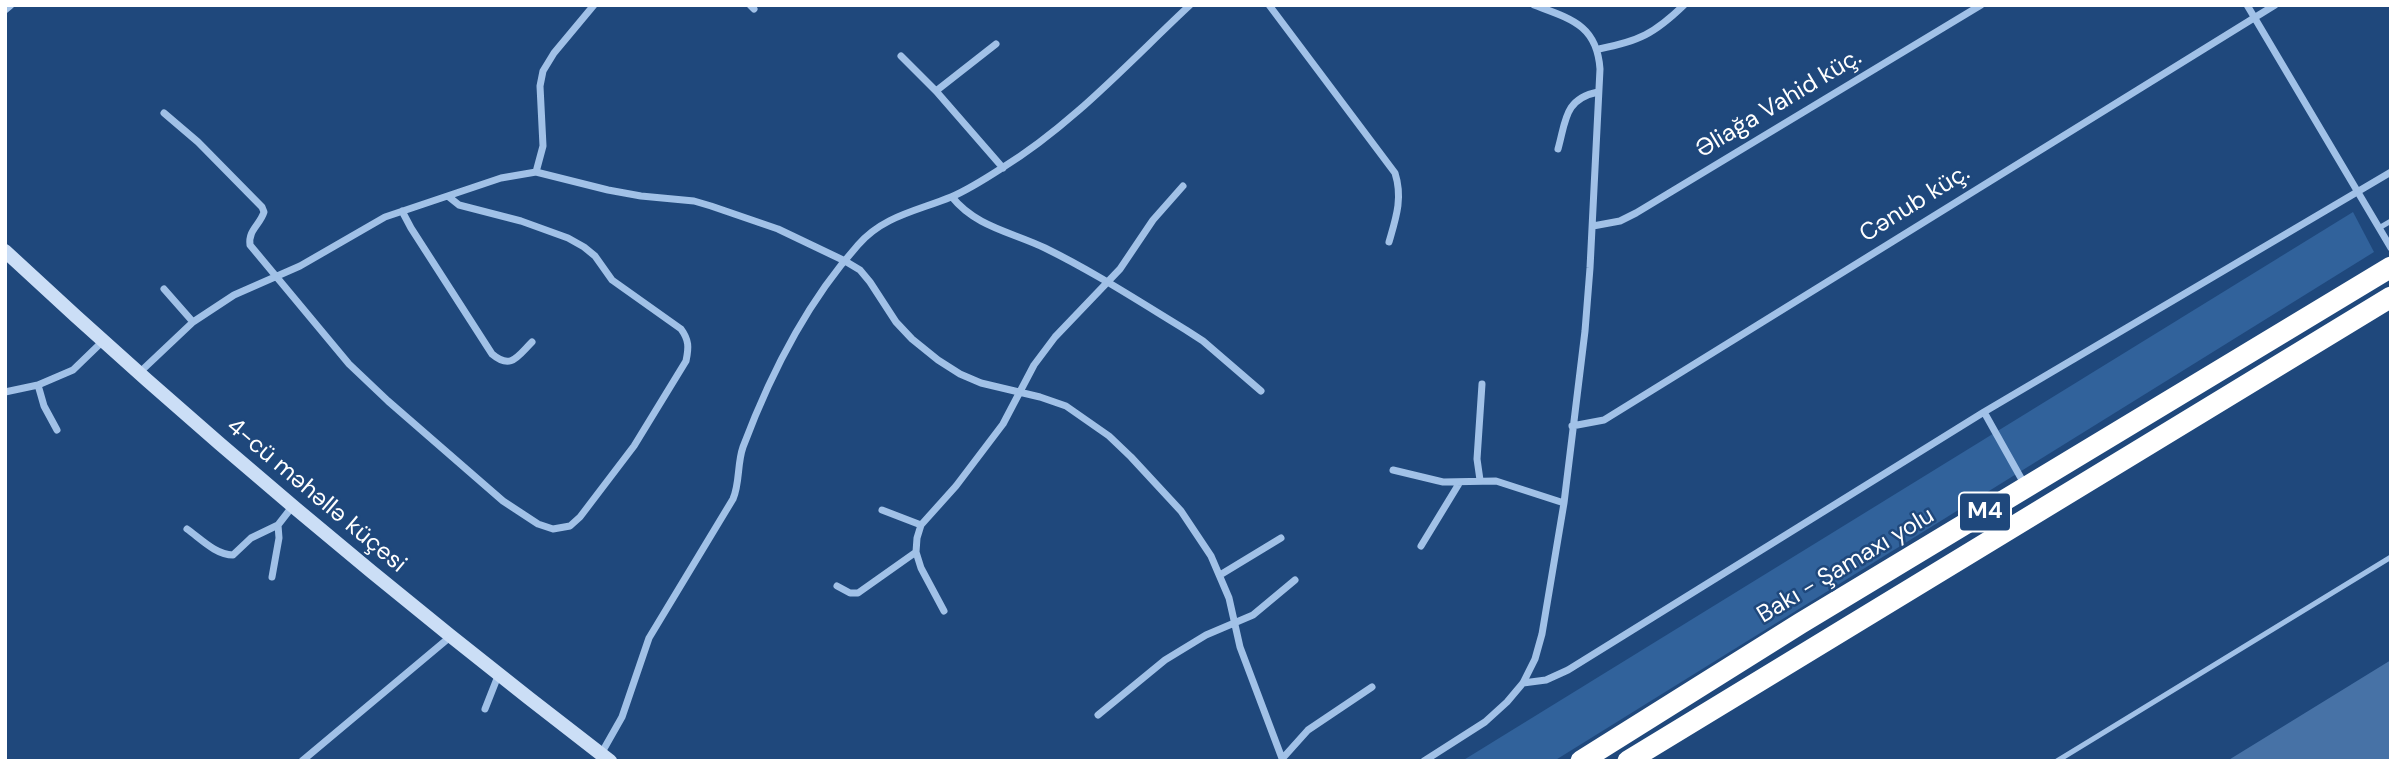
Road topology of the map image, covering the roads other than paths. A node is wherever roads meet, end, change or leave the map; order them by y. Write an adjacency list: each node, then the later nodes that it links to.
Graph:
1 (11, 5): 11 (street)
2 (594, 5): 22 (street)
3 (1191, 5): 20 (street)
4 (1269, 5): 31 (street)
5 (1534, 5): 10 (street)
6 (1684, 5): 14 (street)
7 (1981, 5): 29 (street, Əliağa Vahid küç.)
8 (2247, 5): 12 (street)
9 (2275, 5): 12 (street, Cənub küç.)
10 (1545, 7): 14 (street)
11 (5, 10)
12 (2255, 17): 24 (street); 50 (street, Cənub küç.)
13 (996, 44): 16 (street)
14 (1599, 49): 17 (street)
15 (901, 56): 16 (street)
16 (936, 91): 20 (street)
17 (1598, 92): 19 (street); 29 (street)
18 (164, 113): 36 (street)
19 (1558, 149)
20 (1003, 168): 26 (street)
21 (2391, 172): 24 (street)
22 (536, 173): 25 (street); 34 (street)
23 (1183, 186): 37 (street)
24 (2357, 192): 30 (street); 49 (street)
25 (449, 197): 27 (street); 36 (street)
26 (952, 197): 34 (street); 37 (street)
27 (402, 211): 36 (street); 42 (street)
28 (2391, 221): 30 (lane)
29 (1592, 226): 50 (street)
30 (2379, 228): 32 (street)
31 (1389, 242)
32 (2391, 248)
33 (5, 251): 41 (street, 4-cü məhəllə küçesi)
34 (845, 261): 48 (street); 78 (street)
35 (2391, 267): 55 (highway, Bakı - Şamaxı yolu / M4)
36 (274, 277): 40 (street)
37 (1107, 284): 47 (street); 48 (street)
38 (164, 289): 40 (street)
39 (2391, 297): 83 (highway, M4)
40 (193, 322): 43 (street)
41 (103, 341): 43 (street, 4-cü məhəllə küçesi); 45 (street)
42 (532, 342)
43 (139, 373): 57 (street, 4-cü məhəllə küçesi)
44 (1482, 384): 53 (street)
45 (38, 385): 46 (street); 51 (street)
46 (5, 391)
47 (1261, 391)
48 (1019, 394): 60 (street); 66 (street)
49 (1984, 412): 55 (street); 74 (street)
50 (1572, 426): 56 (street)
51 (57, 430)
52 (1392, 470): 54 (street)
53 (1480, 480): 54 (street); 56 (street)
54 (1460, 482): 63 (street)
55 (2026, 487): 82 (highway, Bakı - Şamaxı yolu / M4)
56 (1564, 503): 74 (street)
57 (292, 507): 59 (street); 72 (street, 4-cü məhəllə küçesi)
58 (882, 510): 60 (street)
59 (278, 525): 61 (street); 67 (street)
60 (922, 525): 64 (street)
61 (187, 529)
62 (1281, 538): 66 (street)
63 (1421, 546)
64 (916, 552): 69 (street); 70 (street)
65 (2391, 557): 84 (lane)
66 (1220, 575): 71 (street)
67 (271, 577)
68 (1295, 580): 71 (street)
69 (837, 586)
70 (944, 611)
71 (1235, 625): 77 (street); 79 (street)
72 (450, 638): 73 (street, 4-cü məhəllə küçesi); 80 (street)
73 (498, 676): 76 (street); 78 (street, 4-cü məhəllə küçesi)
74 (1523, 683): 81 (street)
75 (1372, 687): 79 (street)
76 (485, 709)
77 (1098, 715)
78 (606, 757)
79 (1283, 760)
80 (302, 761)
81 (1424, 761)
82 (1581, 761)
83 (1628, 761)
84 (2057, 761)

